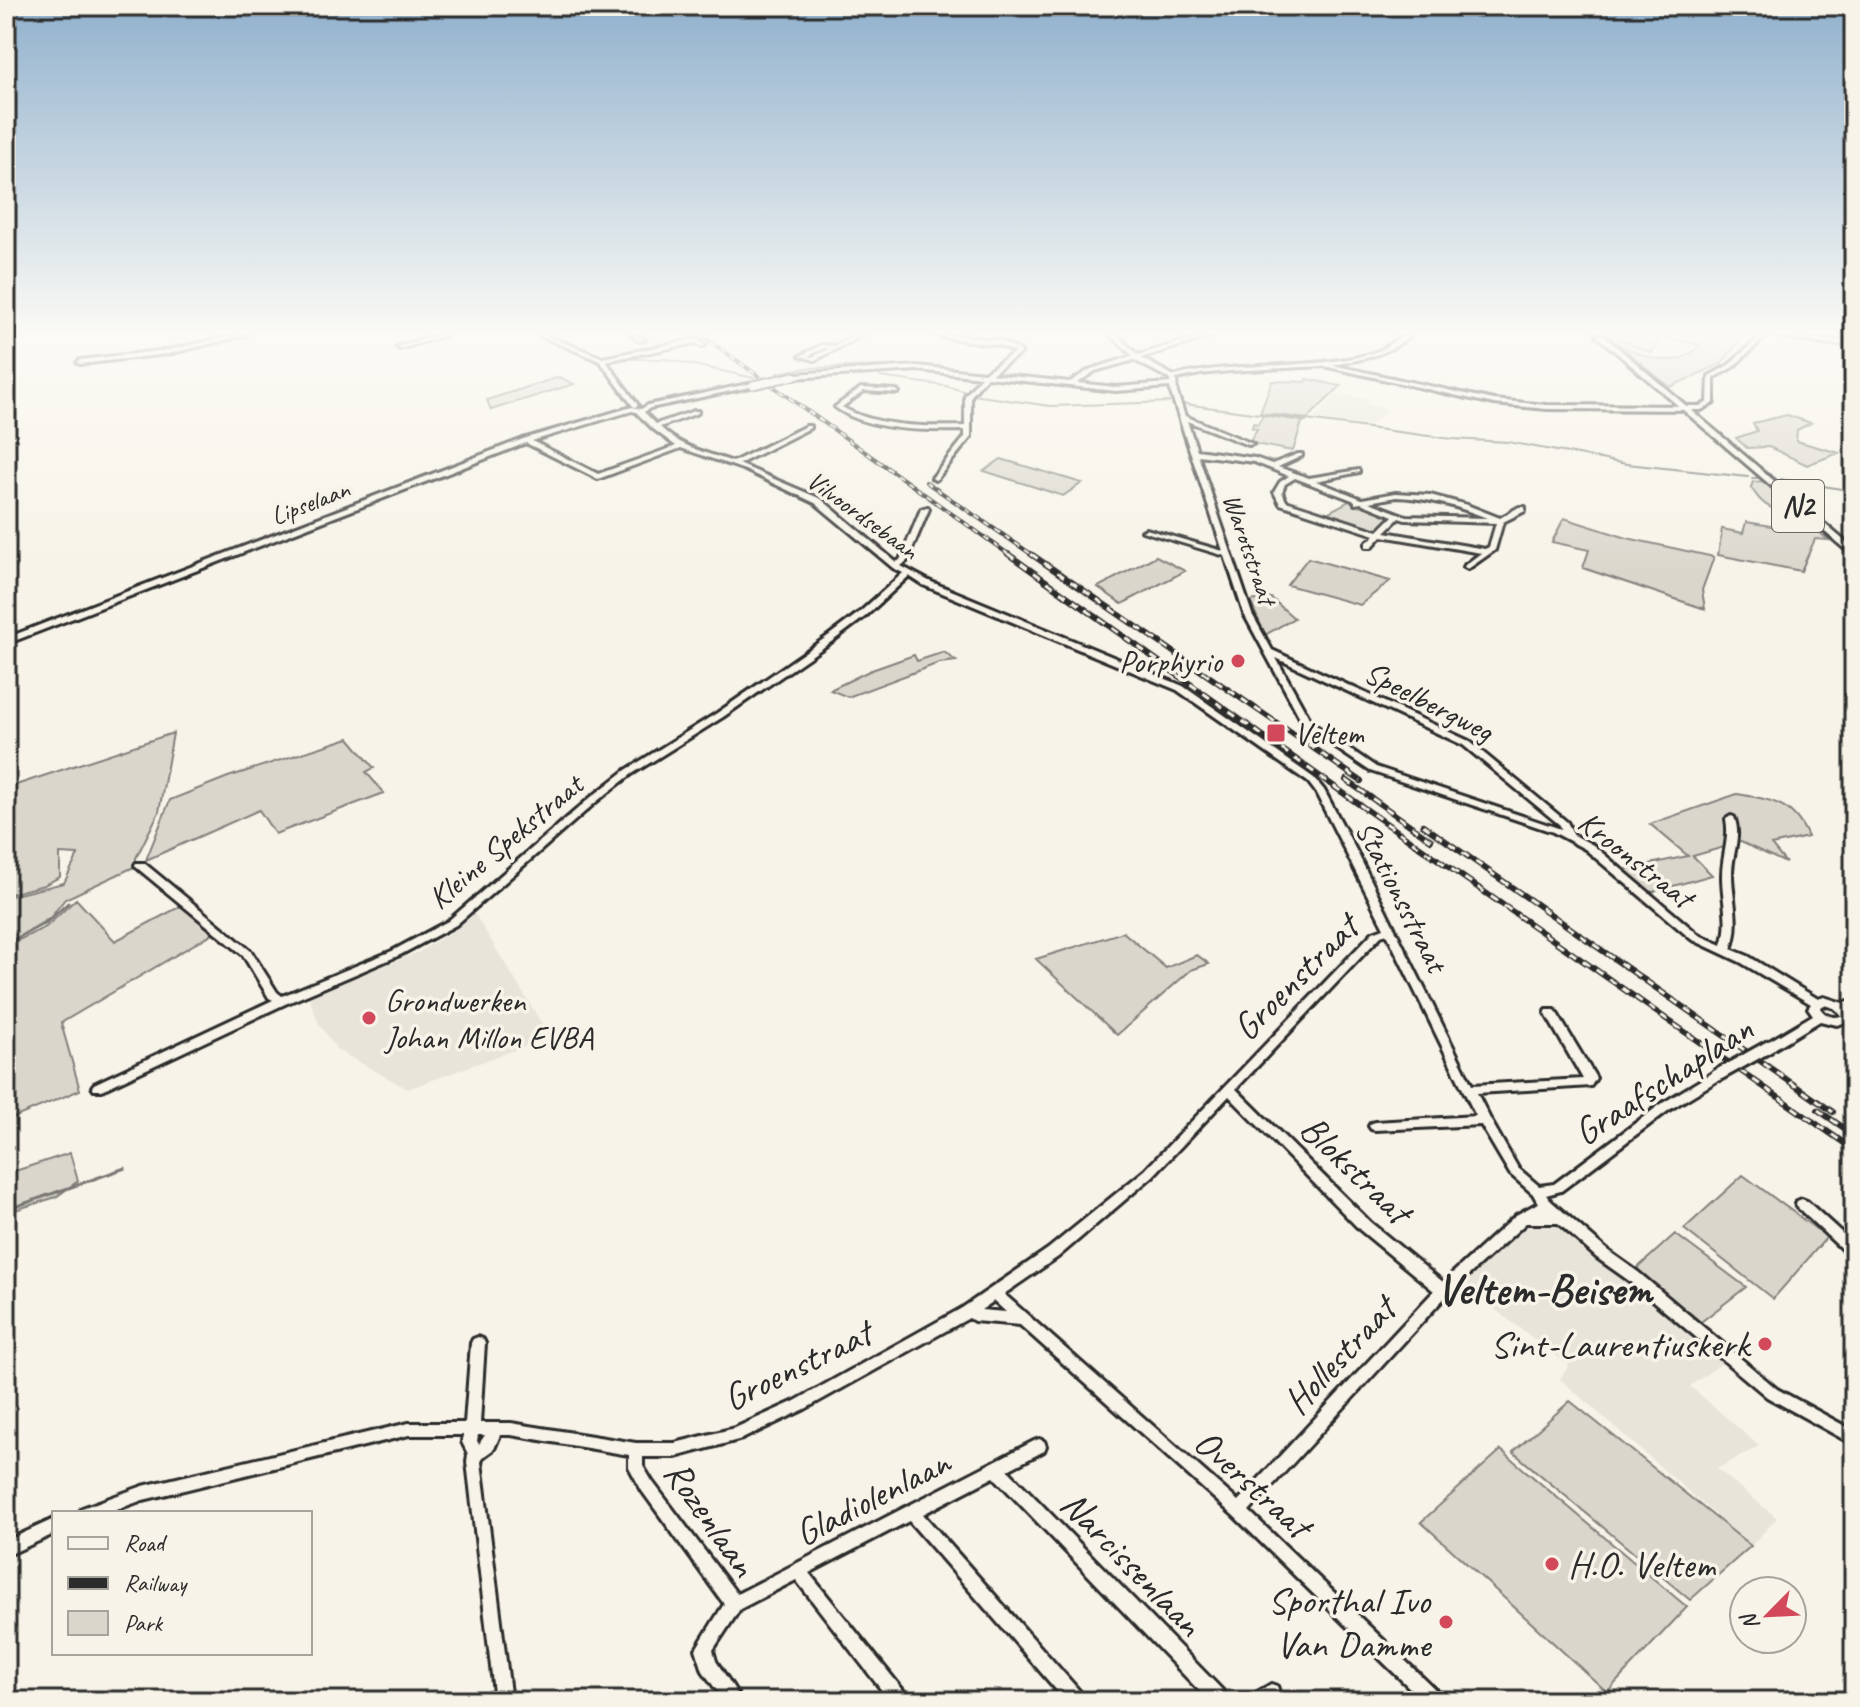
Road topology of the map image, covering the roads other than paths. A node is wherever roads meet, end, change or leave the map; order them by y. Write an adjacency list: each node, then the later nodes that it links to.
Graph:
1 (615, 415): 12 (street, Lipselaan)
2 (641, 415): 9 (street, Vilvoordsebaan)
3 (689, 415): 9 (street)
4 (849, 415): 11 (street)
5 (969, 415): 11 (street)
6 (1183, 415): 8 (street, Warotstraat)
7 (1692, 415): 32 (main road, N2)
8 (1184, 418): 13 (street); 15 (street, Warotstraat)
9 (654, 427): 14 (street, Vilvoordsebaan)
10 (808, 427): 17 (street)
11 (969, 428): 21 (street)
12 (525, 440): 14 (street); 37 (street, Lipselaan)
13 (1250, 444)
14 (681, 446): 17 (street, Vilvoordsebaan)
15 (1194, 452): 18 (street); 33 (street, Warotstraat)
16 (1300, 455): 18 (street)
17 (734, 464): 34 (street, Vilvoordsebaan)
18 (1274, 466): 20 (street)
19 (1357, 471): 22 (street)
20 (1295, 475): 22 (street); 29 (street)
21 (935, 478)
22 (1308, 480): 23 (street)
23 (1358, 502): 26 (street); 27 (street)
24 (925, 509): 34 (street)
25 (1522, 509): 27 (street)
26 (1397, 516): 27 (street); 29 (street)
27 (1500, 521): 31 (street)
28 (1146, 531): 33 (street)
29 (1379, 534): 30 (street); 31 (street)
30 (1369, 545)
31 (1487, 552): 35 (street)
32 (1854, 554)
33 (1229, 555): 38 (street, Warotstraat)
34 (896, 566): 36 (street, Vilvoordsebaan)
35 (1468, 567)
36 (908, 573): 39 (street, Vilvoordsebaan); 48 (street, Kleine Spekstraat)
37 (6, 641)
38 (1267, 651): 40 (street, Warotstraat); 41 (street, Speelbergweg)
39 (1161, 678): 46 (street, Stationsstraat)
40 (1308, 725): 43 (street, Kroonstraat)
41 (1555, 817): 43 (street); 44 (street, Speelbergweg)
42 (1731, 819): 47 (street)
43 (1556, 830): 44 (street, Kroonstraat)
44 (1569, 836): 47 (street, Kroonstraat)
45 (140, 865): 48 (street)
46 (1390, 930): 54 (street, Groenstraat); 55 (street, Stationsstraat)
47 (1725, 951): 49 (street, Kroonstraat)
48 (281, 1001): 53 (street, Kleine Spekstraat)
49 (1817, 1003): 51 (street); 52 (street)
50 (1551, 1013): 55 (street)
51 (1848, 1014): 52 (street)
52 (1821, 1016): 58 (street, Graafschaplaan, bridge)
53 (98, 1087)
54 (1229, 1089): 64 (street, Blokstraat); 65 (street, Groenstraat)
55 (1469, 1089): 56 (street, Stationsstraat)
56 (1484, 1120): 57 (street); 58 (street, Stationsstraat)
57 (1375, 1126)
58 (1537, 1191): 60 (street, Stationsstraat)
59 (1802, 1204): 63 (street)
60 (1546, 1205): 61 (street, Hollestraat); 62 (street, Stationsstraat)
61 (1527, 1217): 62 (street); 64 (street, Hollestraat)
62 (1561, 1218): 71 (street, Stationsstraat)
63 (1854, 1252)
64 (1443, 1290): 77 (street, Hollestraat)
65 (994, 1293): 67 (street, Overstraat); 73 (street, Groenstraat)
66 (974, 1315): 67 (street)
67 (1020, 1319): 77 (street, Overstraat)
68 (478, 1343): 69 (street)
69 (473, 1429): 70 (street, Groenstraat); 74 (street); 76 (street, Groenstraat)
70 (493, 1429): 73 (street, Groenstraat); 74 (street)
71 (1854, 1438)
72 (1039, 1446): 75 (street, Gladiolenlaan)
73 (636, 1450): 82 (street, Rozenlaan)
74 (476, 1453): 83 (street)
75 (997, 1469): 78 (street, Gladiolenlaan); 87 (street, Narcissenlaan)
76 (93, 1511)
77 (1239, 1511): 88 (street, Overstraat)
78 (912, 1513): 81 (street, Gladiolenlaan); 86 (street)
79 (52, 1527): 80 (street)
80 (6, 1549)
81 (798, 1571): 82 (street, Gladiolenlaan); 85 (street)
82 (734, 1604): 84 (street, Rozenlaan)
83 (503, 1701)
84 (734, 1701)
85 (901, 1701)
86 (1077, 1701)
87 (1221, 1701)
88 (1435, 1701)

